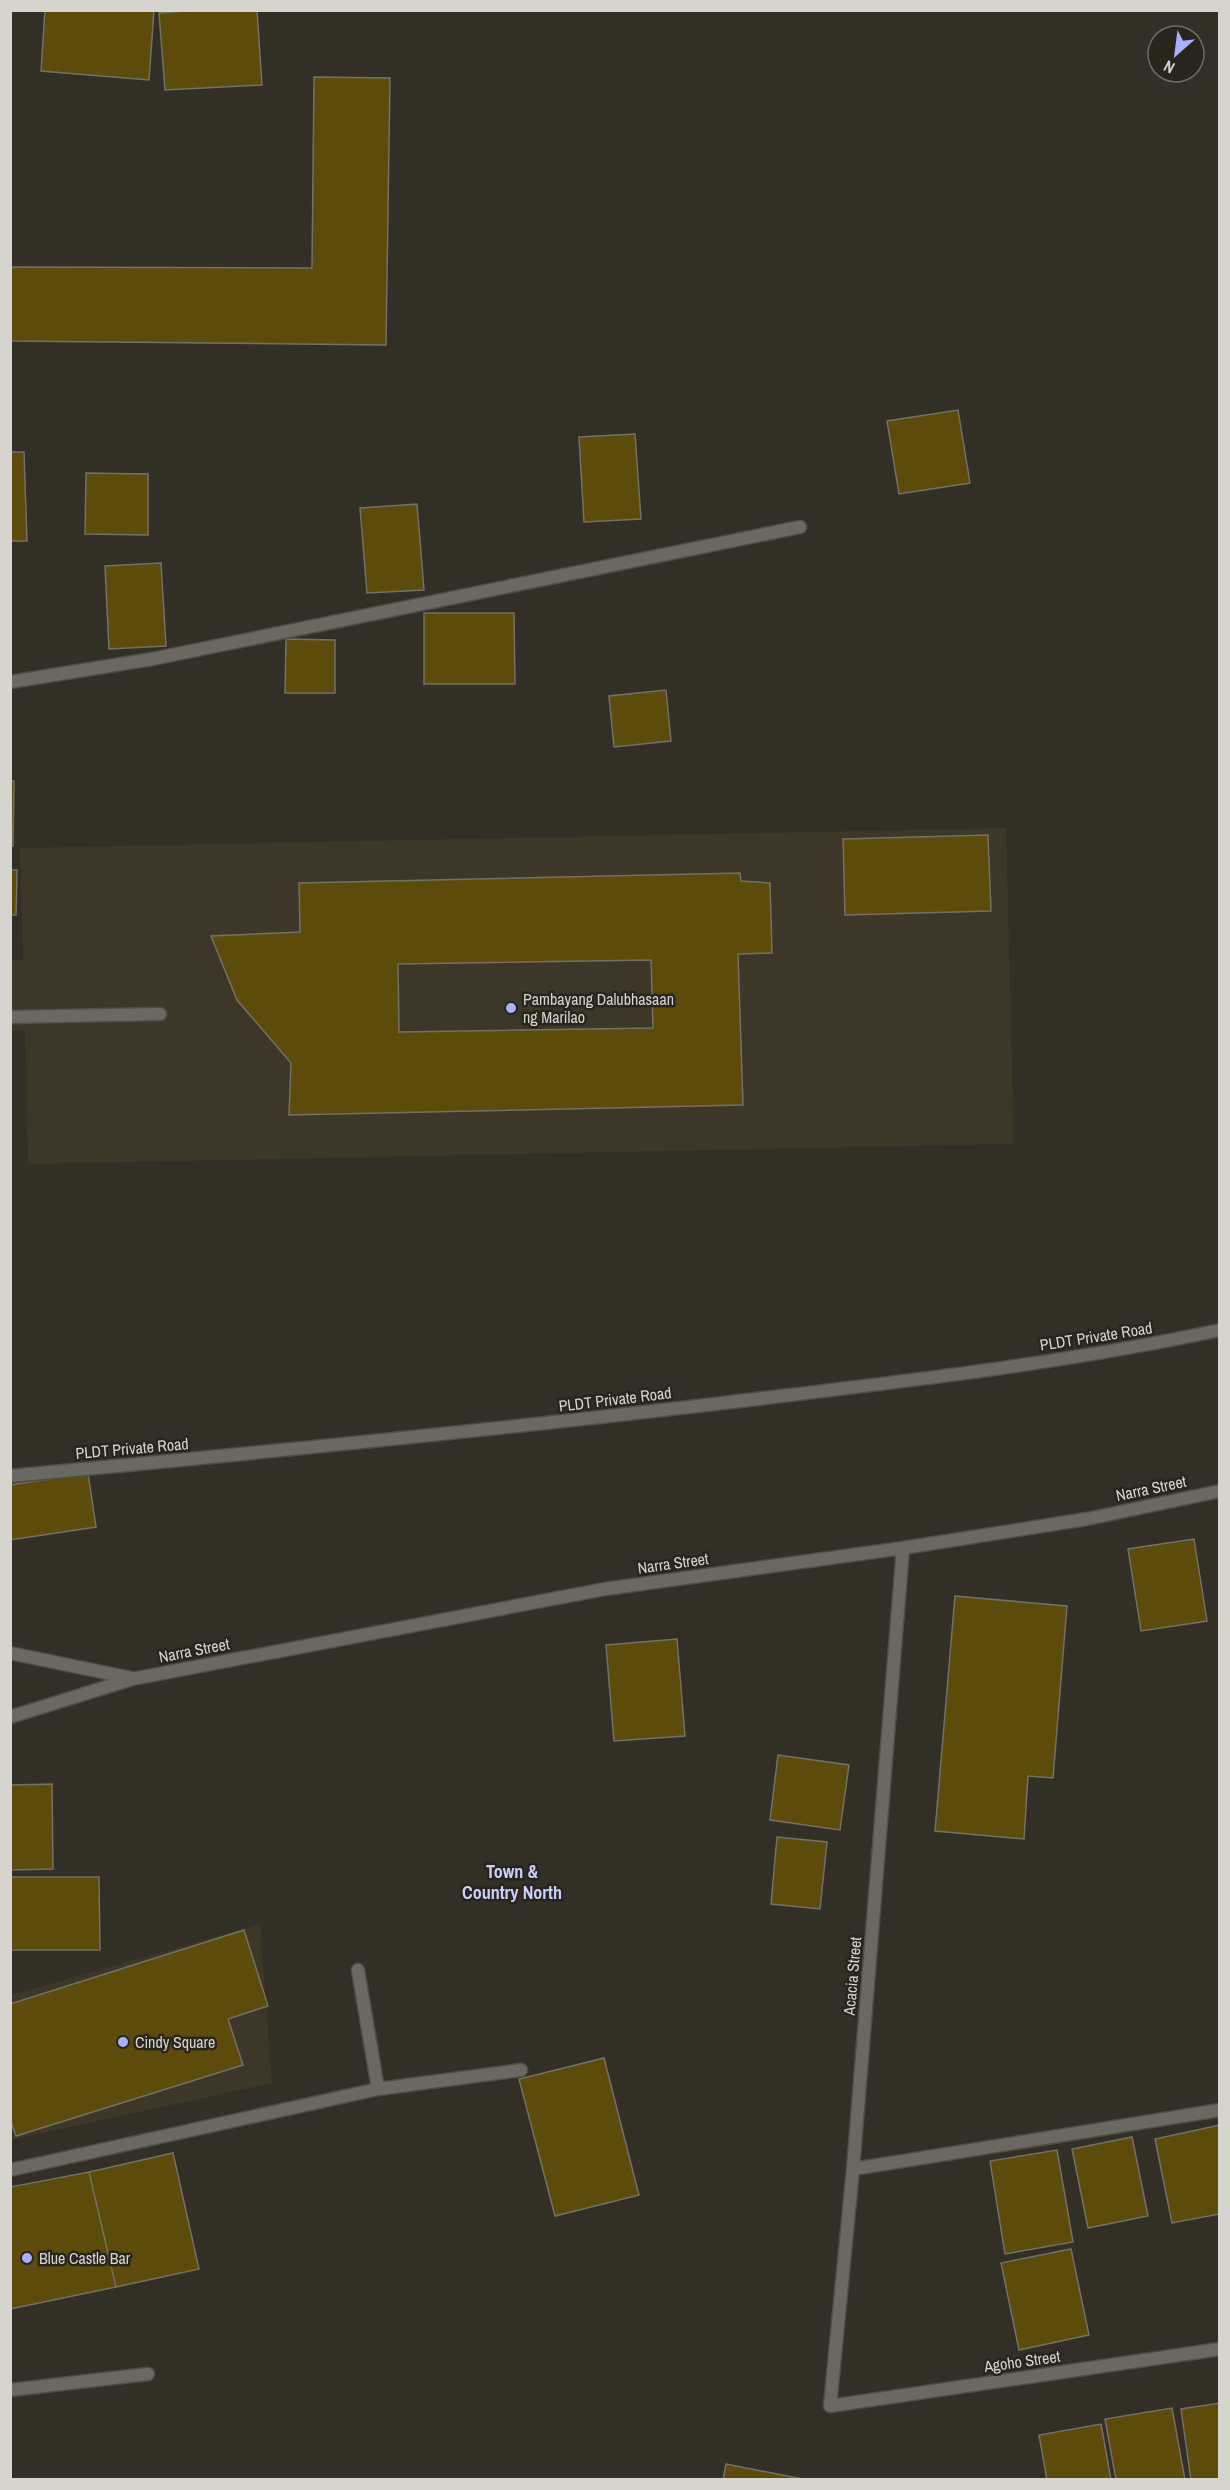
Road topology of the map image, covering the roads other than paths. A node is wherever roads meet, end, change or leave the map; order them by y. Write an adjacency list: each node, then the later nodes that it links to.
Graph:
1 (800, 527): 2 (street)
2 (10, 682)
3 (160, 1014): 4 (street)
4 (10, 1017)
5 (1220, 1330): 6 (street, PLDT Private Road)
6 (10, 1476)
7 (1220, 1491): 8 (street, Narra Street)
8 (903, 1548): 10 (street, Narra Street); 16 (street, Acacia Street)
9 (10, 1653): 10 (street, Narra Street)
10 (132, 1679): 11 (street, Narra Street)
11 (10, 1717)
12 (358, 1970): 14 (street)
13 (520, 2070): 14 (street)
14 (378, 2090): 17 (street)
15 (1220, 2110): 16 (street)
16 (853, 2169): 21 (street, Acacia Street)
17 (10, 2170)
18 (1220, 2349): 21 (street, Agoho Street)
19 (148, 2374): 20 (street)
20 (10, 2390)
21 (830, 2406)

